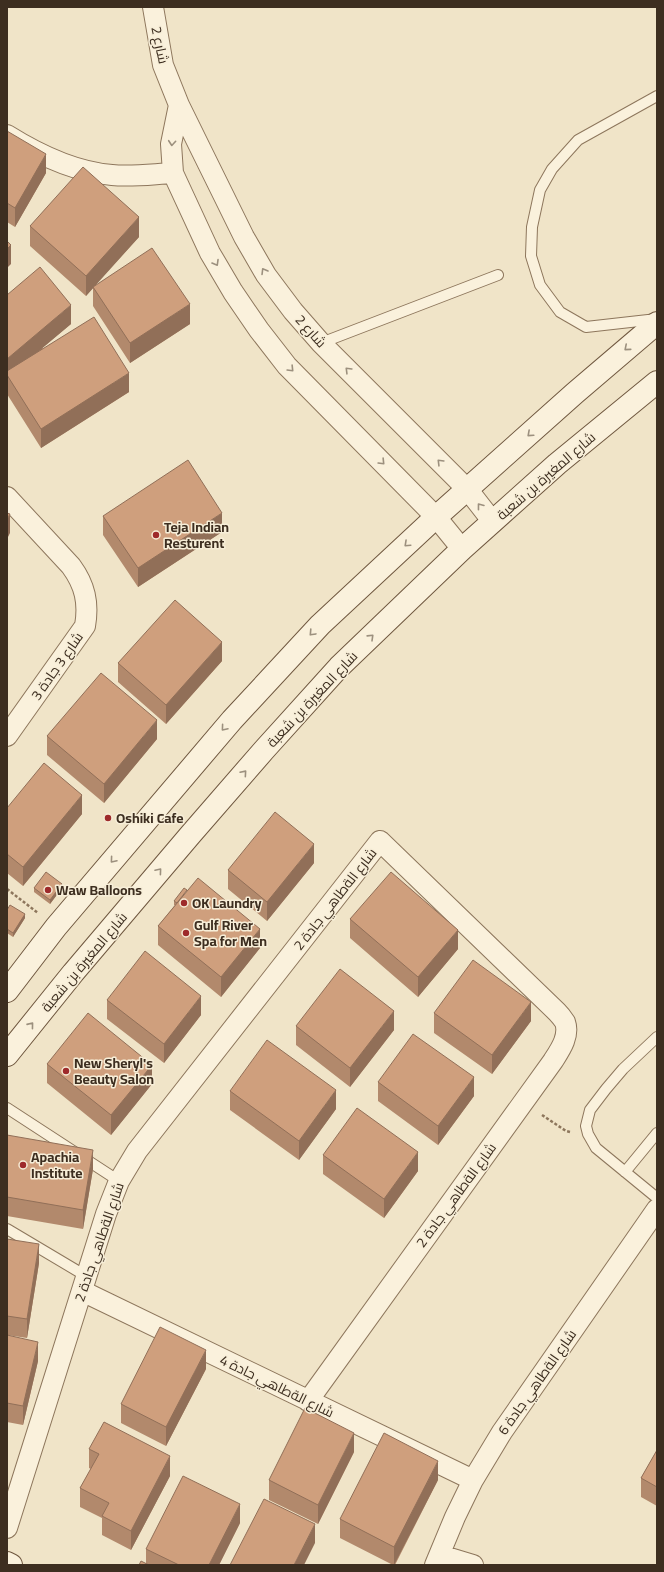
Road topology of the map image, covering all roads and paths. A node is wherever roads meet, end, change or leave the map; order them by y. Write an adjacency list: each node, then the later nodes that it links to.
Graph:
1 (153, 7): 3 (street, شارع 2)
2 (657, 96): 7 (lane)
3 (179, 105): 5 (street, one-way to 5); 9 (street, شارع 2, one-way to 3)
4 (7, 135): 5 (street)
5 (173, 173): 13 (street, one-way to 13)
6 (498, 275): 9 (lane)
7 (657, 319)
8 (657, 323): 11 (main road, one-way to 11)
9 (321, 343): 11 (street, شارع 2, one-way to 9)
10 (657, 382): 14 (main road, شارع المغيرة بن شعبة)
11 (468, 490): 13 (main road); 14 (street, شارع 2, one-way to 11)
12 (7, 497): 16 (street, شارع 3 جادة 3)
13 (436, 517): 15 (street); 18 (main road, one-way to 18)
14 (492, 522): 15 (main road, شارع المغيرة بن شعبة)
15 (462, 549): 21 (main road, شارع المغيرة بن شعبة, one-way to 15)
16 (7, 736)
17 (7, 889): 18 (path)
18 (56, 927): 19 (main road)
19 (7, 991)
20 (657, 1037): 25 (lane)
21 (7, 1055)
22 (523, 1102): 25 (path); 27 (street, شارع الةطاهي جادة 2); 32 (street, شارع الةطاهي جادة 2)
23 (7, 1108): 27 (lane)
24 (657, 1133): 26 (lane)
25 (588, 1134): 26 (lane)
26 (626, 1172): 28 (lane)
27 (118, 1181): 31 (street, شارع الةطاهي جادة 2)
28 (657, 1198)
29 (657, 1209): 33 (street, شارع الةطاهي جادة 6)
30 (7, 1229): 31 (lane)
31 (84, 1284): 32 (street, شارع الةطاهي جادة 4); 34 (street, شارع الةطاهي جادة 2)
32 (308, 1400): 33 (street, شارع الةطاهي جادة 4)
33 (473, 1480): 35 (street, شارع الةطاهي جادة 6)
34 (7, 1528)
35 (437, 1560): 38 (street)
36 (7, 1563): 37 (main road)
37 (11, 1565)
38 (473, 1565)

